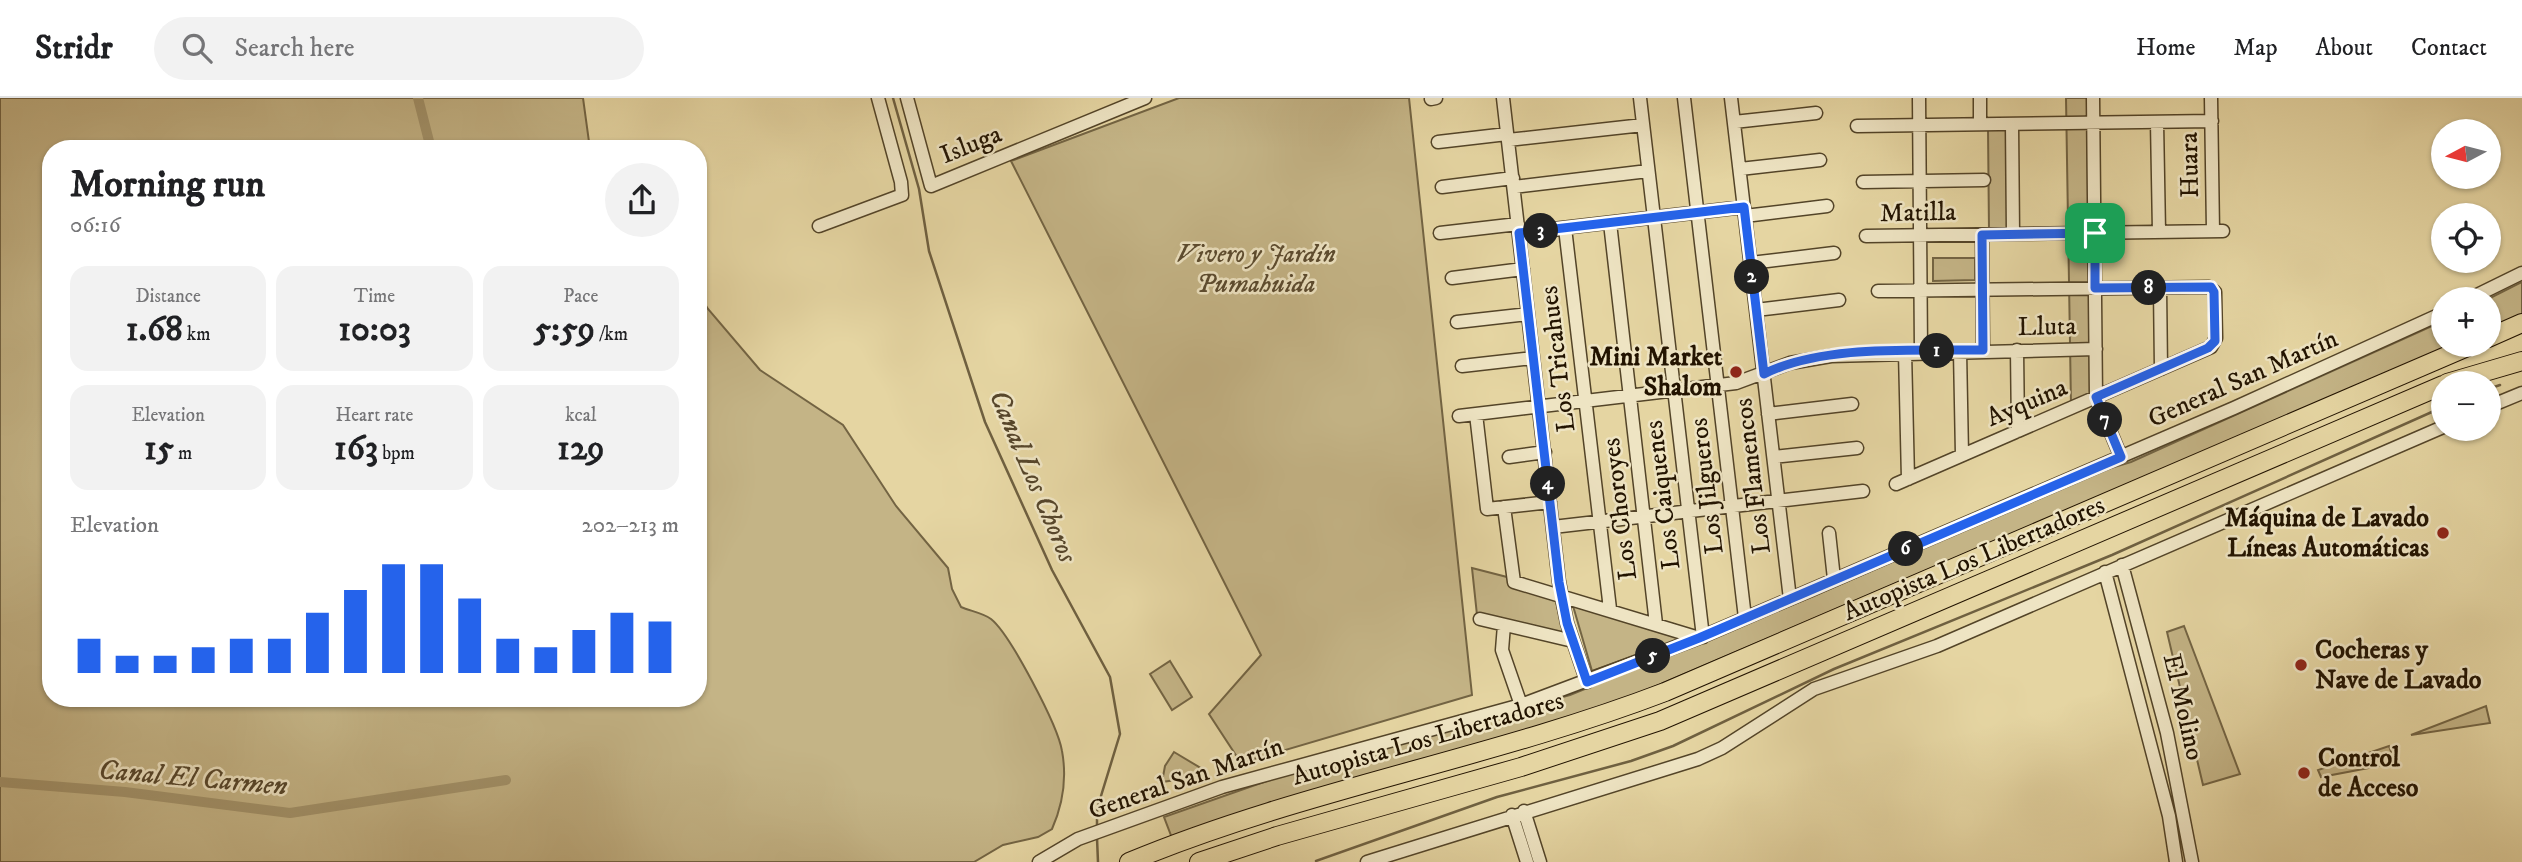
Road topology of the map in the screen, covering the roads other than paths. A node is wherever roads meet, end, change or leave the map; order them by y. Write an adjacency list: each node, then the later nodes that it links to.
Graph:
1 (878, 98): 37 (street)
2 (907, 98): 3 (street, Isluga)
3 (1145, 98)
4 (1503, 98): 22 (street)
5 (1640, 98): 19 (street, Los Caiquenes)
6 (1684, 98): 34 (street, Los Jilgueros)
7 (1731, 98): 14 (street, Los Flamencos)
8 (1919, 98): 20 (street)
9 (1980, 98): 17 (street)
10 (2093, 98): 16 (street)
11 (2211, 98): 13 (street, Huara)
12 (1816, 113): 14 (street)
13 (2211, 121): 15 (street); 40 (street, Huara)
14 (1734, 122): 25 (street, Los Flamencos)
15 (2157, 122): 16 (street); 41 (street)
16 (2094, 123): 18 (street); 43 (street)
17 (1980, 124): 18 (street); 20 (street)
18 (2012, 124): 44 (street)
19 (1643, 125): 22 (street); 26 (street, Los Caiquenes)
20 (1919, 125): 21 (street); 28 (street)
21 (1857, 126)
22 (1508, 137): 23 (street); 30 (street)
23 (1437, 142)
24 (1820, 160): 25 (street)
25 (1740, 169): 33 (street, Los Flamencos)
26 (1648, 172): 30 (street); 35 (street, Los Caiquenes)
27 (1984, 180): 28 (street)
28 (1919, 181): 29 (street); 47 (street)
29 (1863, 182)
30 (1513, 183): 31 (street); 39 (street)
31 (1442, 187)
32 (1827, 206): 33 (street)
33 (1745, 212): 34 (street); 49 (street, Los Flamencos)
34 (1698, 213): 35 (street); 79 (street, Los Jilgueros)
35 (1654, 218): 36 (street); 80 (street, Los Caiquenes)
36 (1610, 223): 38 (street); 83 (street, Los Choroyes)
37 (819, 226)
38 (1565, 228): 39 (street); 85 (street, Los Tricahues)
39 (1518, 229): 42 (street); 50 (street)
40 (2218, 231): 41 (street, Matilla)
41 (2159, 232): 43 (street, Matilla)
42 (1440, 233)
43 (2095, 233): 44 (street, Matilla); 54 (street)
44 (2013, 234): 45 (street, Matilla)
45 (1982, 235): 47 (street, Matilla); 57 (street)
46 (1867, 236): 47 (street, Matilla)
47 (1920, 236): 56 (street)
48 (1834, 253): 49 (street)
49 (1751, 263): 60 (street, Los Flamencos)
50 (1523, 269): 52 (street); 61 (street)
51 (2522, 273): 53 (street)
52 (1452, 278)
53 (2493, 287)
54 (2095, 288): 55 (street); 57 (street); 64 (street)
55 (2160, 288): 75 (street); 75 (street, Ayquina)
56 (1921, 290): 57 (street); 58 (street); 67 (street)
57 (1982, 290): 65 (street)
58 (1878, 291)
59 (1839, 300): 60 (street)
60 (1756, 310): 78 (street, Los Flamencos)
61 (1528, 314): 63 (street); 72 (street)
62 (2431, 319): 99 (street, General San Martín)
63 (1457, 322)
64 (2096, 349): 66 (street, Lluta); 84 (street)
65 (1983, 350): 66 (street, Lluta); 68 (street, Lluta)
66 (2017, 350): 92 (street)
67 (1921, 351): 68 (street, Lluta); 70 (street, Lluta)
68 (1961, 351): 96 (street)
69 (2522, 351): 76 (highway)
70 (1905, 352): 78 (street, Lluta); 96 (street, Ayquina)
71 (2444, 357): 128 (highway, Autopista Los Libertadores)
72 (1533, 358): 74 (street); 88 (street)
73 (2522, 361): 77 (highway, Autopista Los Libertadores)
74 (1462, 366)
75 (2161, 369): 84 (street, Ayquina)
76 (2476, 371)
77 (2489, 371)
78 (1764, 374): 79 (street, Lluta); 90 (street, Los Flamencos)
79 (1718, 385): 80 (street, Lluta); 103 (street, Los Jilgueros)
80 (1674, 390): 83 (street, Lluta); 105 (street, Los Caiquenes)
81 (2431, 391): 129 (highway, Autopista Los Libertadores)
82 (2522, 393): 86 (street)
83 (1630, 396): 85 (street, Lluta); 106 (street, Los Choroyes)
84 (2096, 397): 92 (street, Ayquina); 99 (street)
85 (1586, 401): 88 (street, Lluta); 107 (street, Los Tricahues)
86 (2501, 402)
87 (1852, 404): 90 (street)
88 (1539, 406): 89 (street, Lluta); 95 (street)
89 (1476, 414): 91 (street, Lluta); 104 (street)
90 (1768, 414): 98 (street, Los Flamencos)
91 (1459, 416)
92 (2018, 431): 96 (street, Ayquina)
93 (2431, 432): 110 (street)
94 (1857, 448): 98 (street)
95 (1545, 452): 97 (street); 102 (street)
96 (1962, 455)
97 (1509, 457)
98 (1774, 457): 101 (street, Los Flamencos)
99 (2121, 457): 112 (street, General San Martín)
100 (1863, 491): 101 (street)
101 (1779, 500): 103 (street); 114 (street, Los Flamencos)
102 (1550, 502): 104 (street); 108 (street)
103 (1732, 506): 105 (street); 116 (street, Los Jilgueros)
104 (1504, 507): 113 (street)
105 (1688, 511): 106 (street); 120 (street, Los Caiquenes)
106 (1644, 516): 107 (street); 118 (street, Los Choroyes)
107 (1600, 522): 108 (street); 115 (street, Los Tricahues)
108 (1553, 527): 113 (street)
109 (1829, 533): 112 (street)
110 (2122, 565): 111 (street); 123 (street, El Molino)
111 (2105, 572): 122 (street, El Molino); 126 (street)
112 (1834, 579): 114 (street, General San Martín)
113 (1561, 594): 115 (street); 121 (street)
114 (1790, 599): 116 (street, General San Martín)
115 (1610, 610): 118 (street)
116 (1745, 618): 120 (street, General San Martín)
117 (1480, 619): 119 (street)
118 (1656, 624): 120 (street)
119 (1504, 625): 121 (street); 125 (street)
120 (1701, 637): 124 (street, General San Martín)
121 (1573, 641): 124 (street)
122 (2127, 646): 123 (street); 133 (street, El Molino)
123 (2146, 649): 134 (street, El Molino)
124 (1587, 682): 125 (street, General San Martín)
125 (1521, 705): 127 (street, General San Martín)
126 (1518, 813): 130 (street); 131 (street); 132 (street)
127 (1039, 862)
128 (1129, 862)
129 (1199, 862)
130 (1367, 862)
131 (1527, 862)
132 (1540, 862)
133 (2176, 862)
134 (2192, 862)

